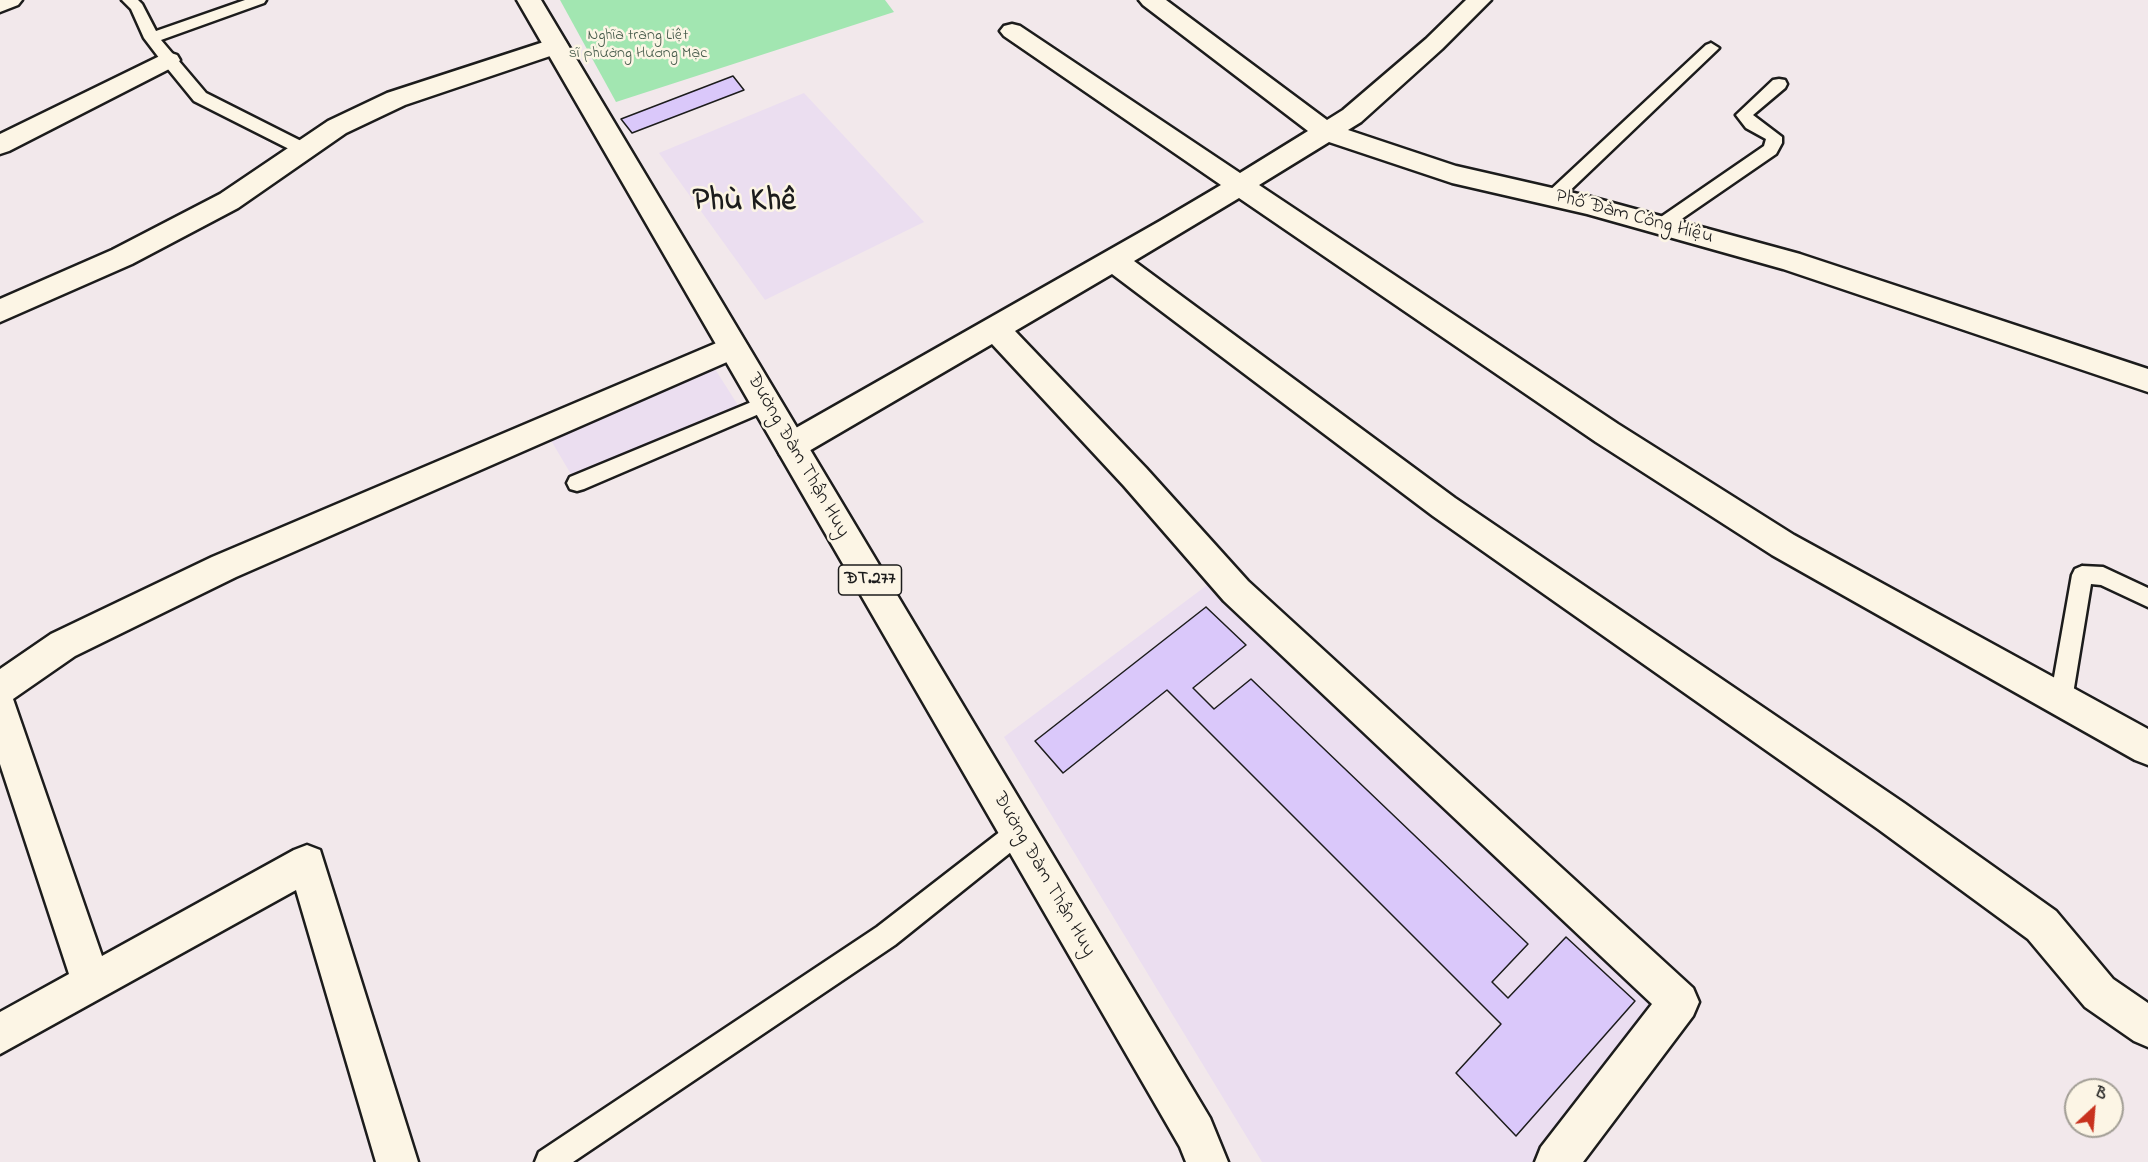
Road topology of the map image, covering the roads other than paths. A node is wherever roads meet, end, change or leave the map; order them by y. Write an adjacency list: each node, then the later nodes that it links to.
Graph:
1 (10, 0): 7 (street)
2 (129, 0): 9 (lane)
3 (259, 0): 9 (lane)
4 (529, 0): 10 (street, Đường Đàm Thận Huy / ĐT.277)
5 (1150, 0): 14 (street, Phố Đàm Công Hiệu)
6 (1479, 0): 14 (street)
7 (0, 5)
8 (1012, 31): 17 (street)
9 (152, 38): 12 (lane)
10 (556, 46): 16 (street); 23 (street, Đường Đàm Thận Huy / ĐT.277)
11 (1711, 48): 18 (lane)
12 (168, 60): 15 (street); 16 (lane)
13 (1779, 84): 19 (lane)
14 (1326, 132): 17 (street); 18 (street, Phố Đàm Công Hiệu)
15 (0, 145)
16 (305, 150): 21 (street)
17 (1240, 184): 20 (street); 30 (street)
18 (1554, 197): 19 (street, Phố Đàm Công Hiệu)
19 (1661, 225): 24 (street, Phố Đàm Công Hiệu)
20 (1113, 260): 22 (street); 35 (street)
21 (0, 311)
22 (995, 328): 26 (street); 40 (street)
23 (733, 347): 25 (street, Đường Đàm Thận Huy / ĐT.277); 29 (street)
24 (2148, 381)
25 (766, 403): 26 (street, Đường Đàm Thận Huy / ĐT.277); 27 (lane)
26 (791, 446): 33 (street, Đường Đàm Thận Huy / ĐT.277)
27 (577, 483)
28 (2148, 598): 30 (lane)
29 (0, 688)
30 (2061, 699): 32 (street)
31 (0, 710): 34 (street)
32 (2148, 748)
33 (1018, 832): 38 (lane); 39 (street, Đường Đàm Thận Huy / ĐT.277)
34 (91, 982): 36 (street); 37 (street)
35 (2148, 1027)
36 (0, 1034)
37 (397, 1162)
38 (549, 1162)
39 (1207, 1162)
40 (1556, 1162)

